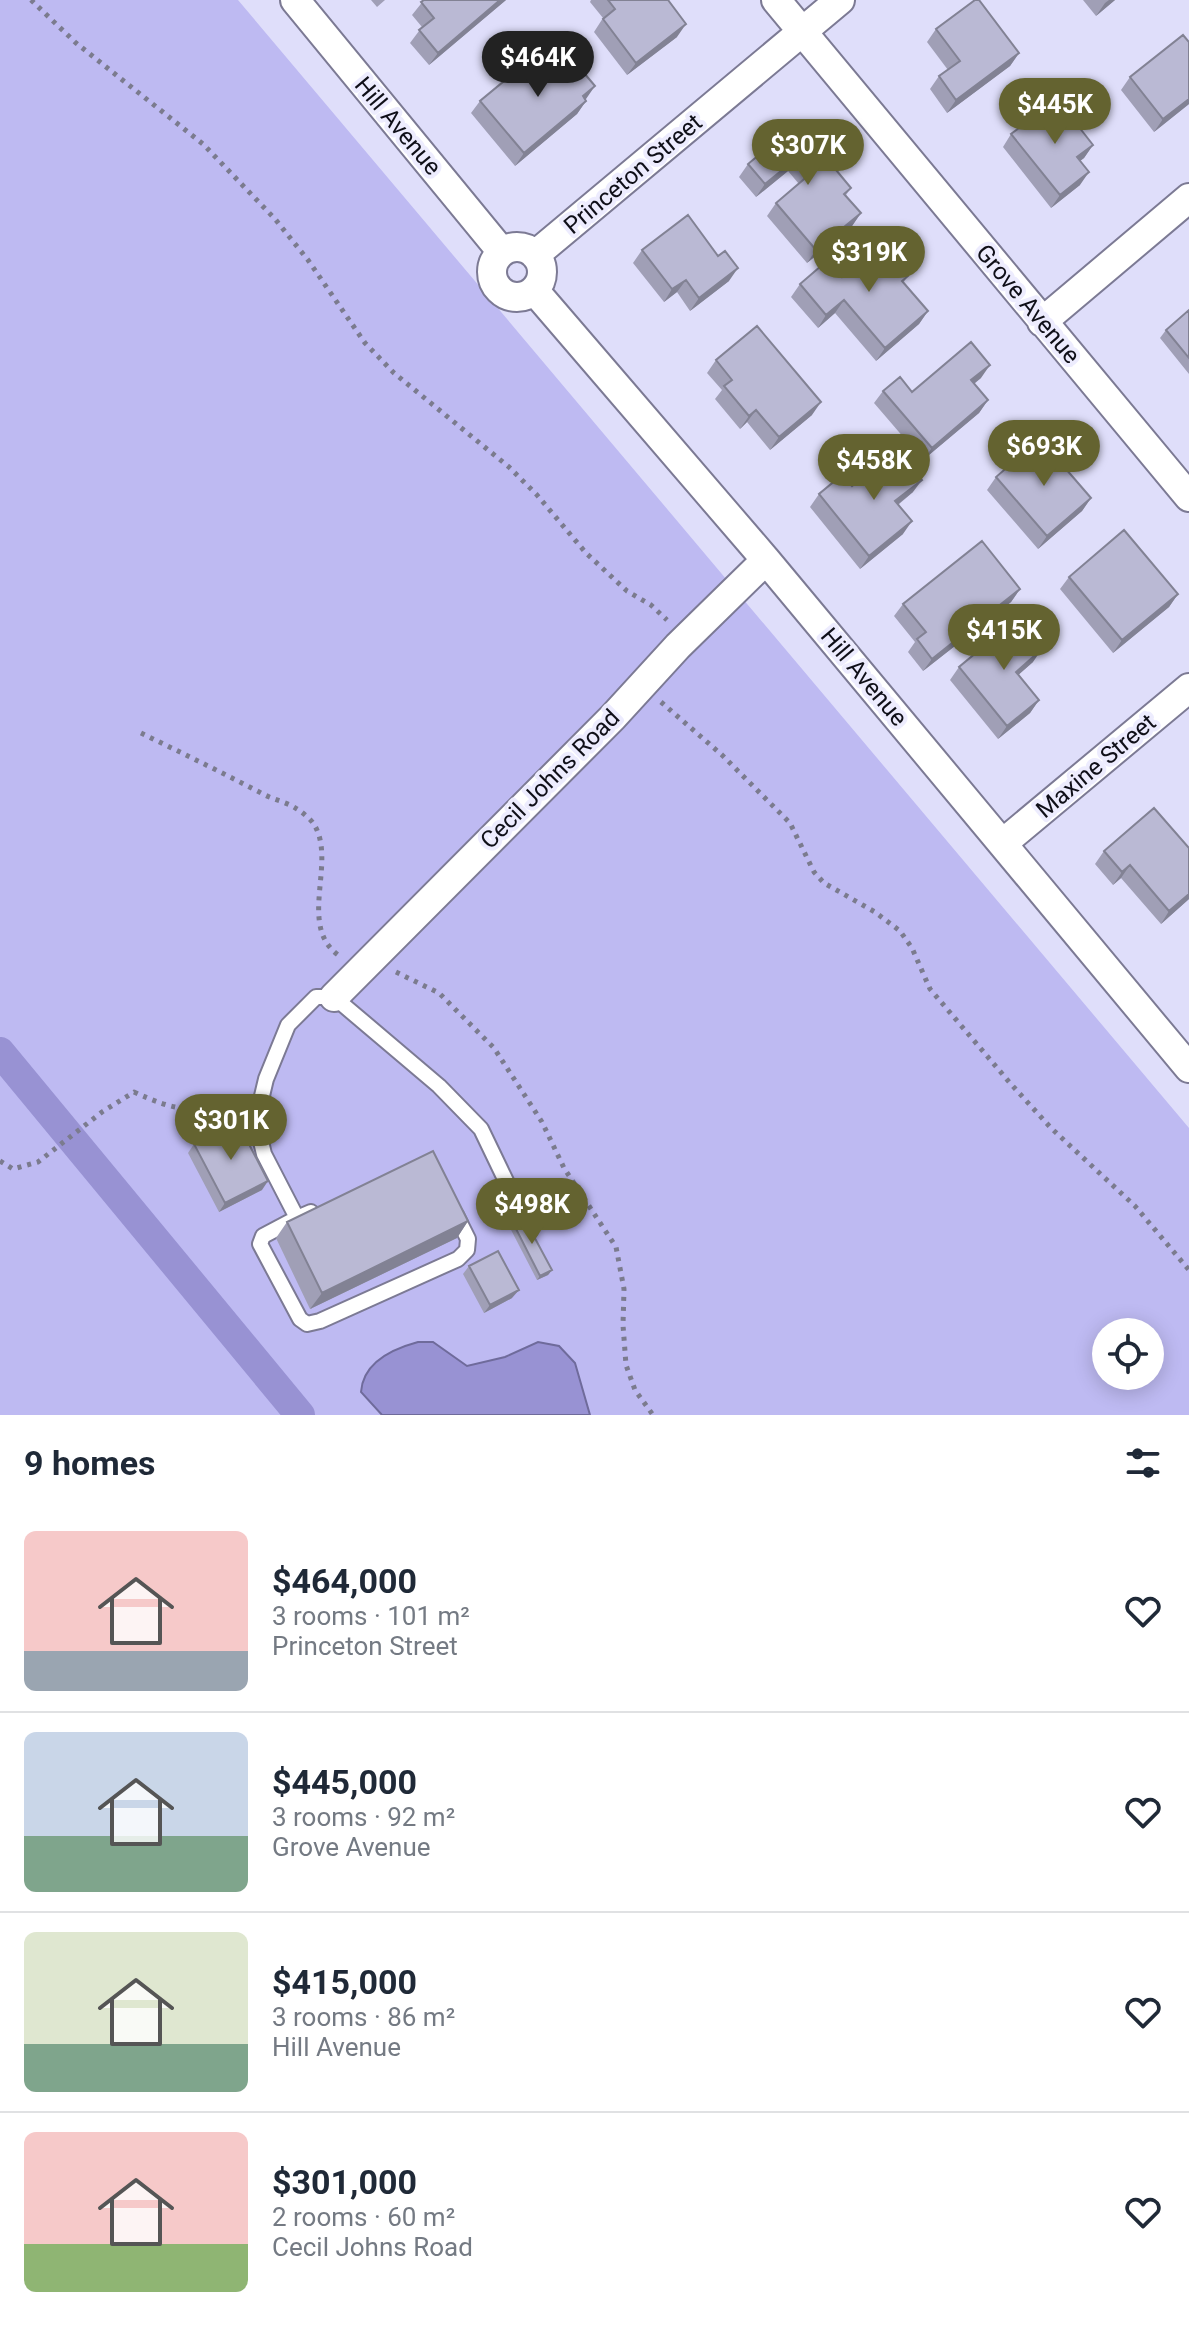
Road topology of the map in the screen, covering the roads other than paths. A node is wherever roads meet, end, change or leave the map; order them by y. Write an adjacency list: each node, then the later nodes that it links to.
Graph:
1 (295, 0): 6 (street, Hill Avenue)
2 (776, 0): 4 (street, Grove Avenue)
3 (840, 0): 4 (street, Princeton Street)
4 (802, 32): 7 (street, Princeton Street); 9 (street, Grove Avenue)
5 (1189, 198): 9 (street)
6 (502, 252): 7 (street); 8 (street)
7 (535, 255): 8 (street)
8 (534, 290): 11 (street, Hill Avenue)
9 (1042, 322): 10 (street, Grove Avenue)
10 (1189, 497)
11 (766, 560): 13 (street, Hill Avenue); 14 (street, Cecil Johns Road)
12 (1189, 688): 13 (street, Maxine Street)
13 (1003, 843): 15 (street, Hill Avenue)
14 (334, 997): 18 (lane); 19 (lane)
15 (1189, 1068)
16 (448, 1197): 18 (lane)
17 (323, 1206): 18 (lane)
18 (297, 1218)
19 (535, 1243)

